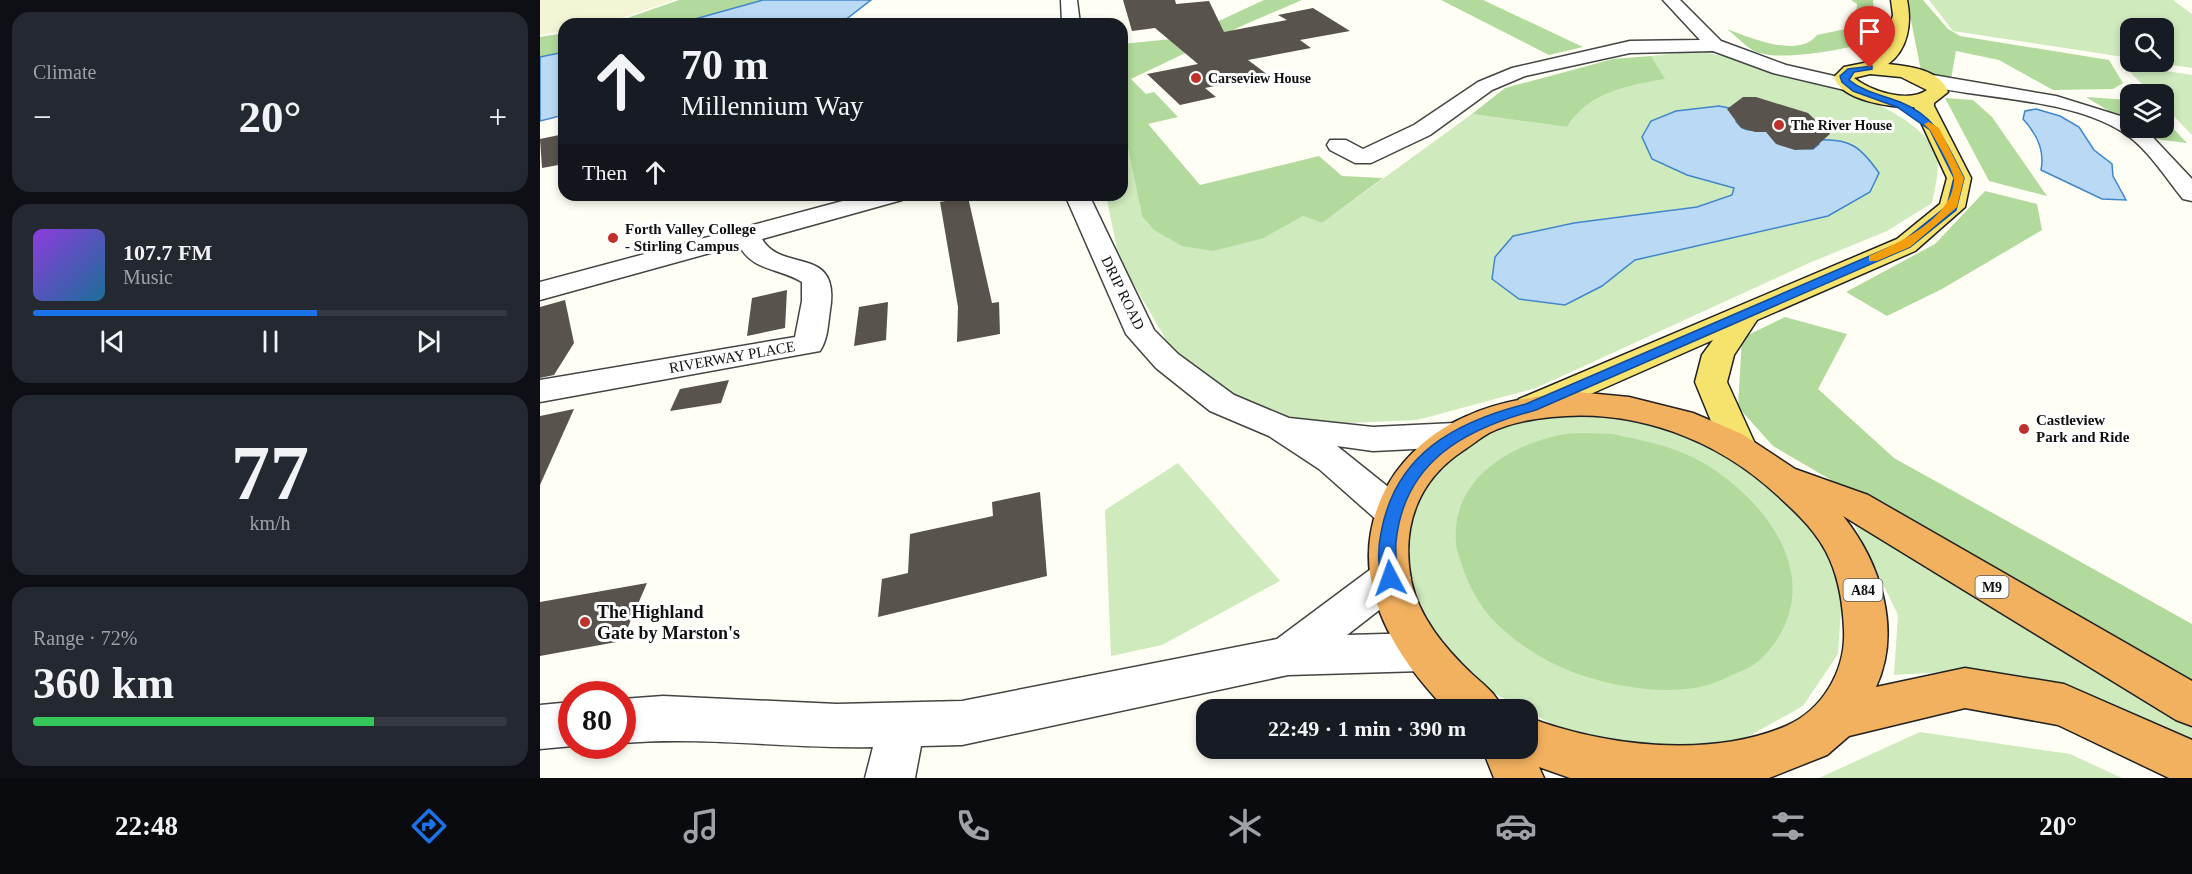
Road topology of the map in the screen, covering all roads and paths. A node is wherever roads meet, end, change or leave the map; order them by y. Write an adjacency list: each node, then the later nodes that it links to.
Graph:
1 (1069, 0): 4 (street)
2 (1671, 0): 5 (street)
3 (1899, 0): 6 (main road)
4 (1070, 18)
5 (1715, 45): 8 (street); 14 (street)
6 (1893, 52): 7 (main road); 8 (main road)
7 (1904, 71): 8 (main road); 9 (main road)
8 (1857, 74): 10 (main road)
9 (1930, 90): 10 (main road); 11 (street); 12 (main road, A84)
10 (1889, 99): 12 (main road)
11 (2120, 122)
12 (1934, 128): 20 (main road, A84)
13 (2142, 138): 15 (street)
14 (1338, 145)
15 (2192, 194)
16 (870, 201): 18 (street)
17 (1080, 201): 23 (street, DRIP ROAD)
18 (746, 234): 19 (street); 21 (street, RIVERWAY PLACE)
19 (540, 291)
20 (1749, 311): 22 (main road, A84); 25 (main road)
21 (540, 390)
22 (1531, 407): 24 (highway, A84); 25 (highway, A84)
23 (1281, 428): 24 (street, DRIP ROAD); 27 (street, DRIP ROAD)
24 (1455, 435): 27 (highway, A84)
25 (1738, 446): 26 (highway, A84)
26 (1787, 479): 32 (highway, M9); 33 (highway, A84)
27 (1393, 512): 28 (highway, A84)
28 (1390, 578): 29 (highway, A84); 30 (street)
29 (1422, 652): 30 (street); 31 (highway, A84)
30 (1288, 656): 35 (street)
31 (1467, 699)
32 (2192, 705)
33 (1836, 718): 40 (highway); 41 (highway, A84)
34 (636, 720): 35 (street)
35 (902, 724): 42 (street)
36 (558, 725): 37 (street)
37 (540, 727)
38 (1538, 744): 41 (highway, A84)
39 (1511, 759): 43 (highway)
40 (2192, 764)
41 (1755, 772)
42 (890, 778)
43 (1519, 778)

